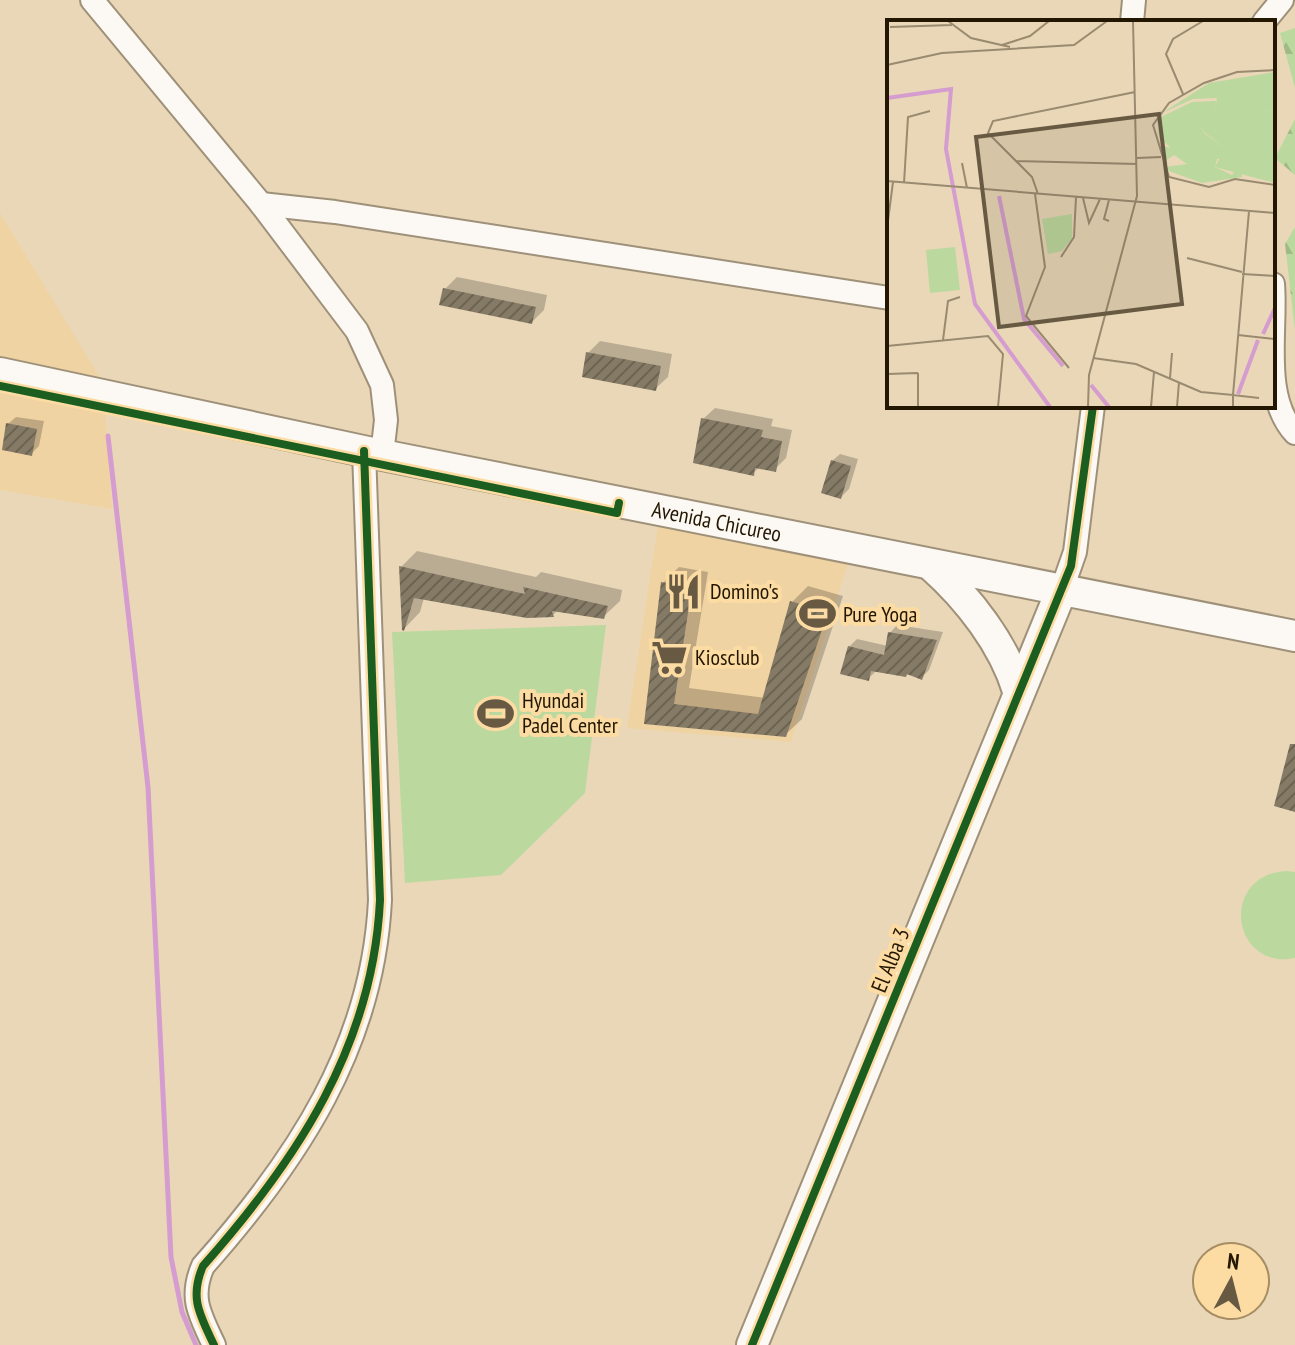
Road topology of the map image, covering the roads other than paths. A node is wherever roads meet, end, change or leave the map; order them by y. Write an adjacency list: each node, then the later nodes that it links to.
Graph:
1 (92, 0): 6 (street)
2 (1134, 0): 4 (street)
3 (1282, 0): 5 (street)
4 (1132, 20)
5 (1266, 20)
6 (261, 204): 7 (street); 12 (street)
7 (887, 298)
8 (0, 373): 12 (main road, Avenida Chicureo)
9 (1275, 373): 11 (street)
10 (1093, 408): 14 (street)
11 (1295, 433)
12 (373, 453): 13 (main road, Avenida Chicureo); 19 (street)
13 (932, 566): 14 (main road, Avenida Chicureo); 16 (main road)
14 (1062, 589): 15 (main road, Avenida Chicureo); 17 (main road, El Alba 3)
15 (1295, 636)
16 (1001, 651): 17 (main road); 18 (main road)
17 (1035, 651): 18 (main road, El Alba 3)
18 (1018, 691): 20 (main road, El Alba 3)
19 (214, 1345)
20 (752, 1345)

